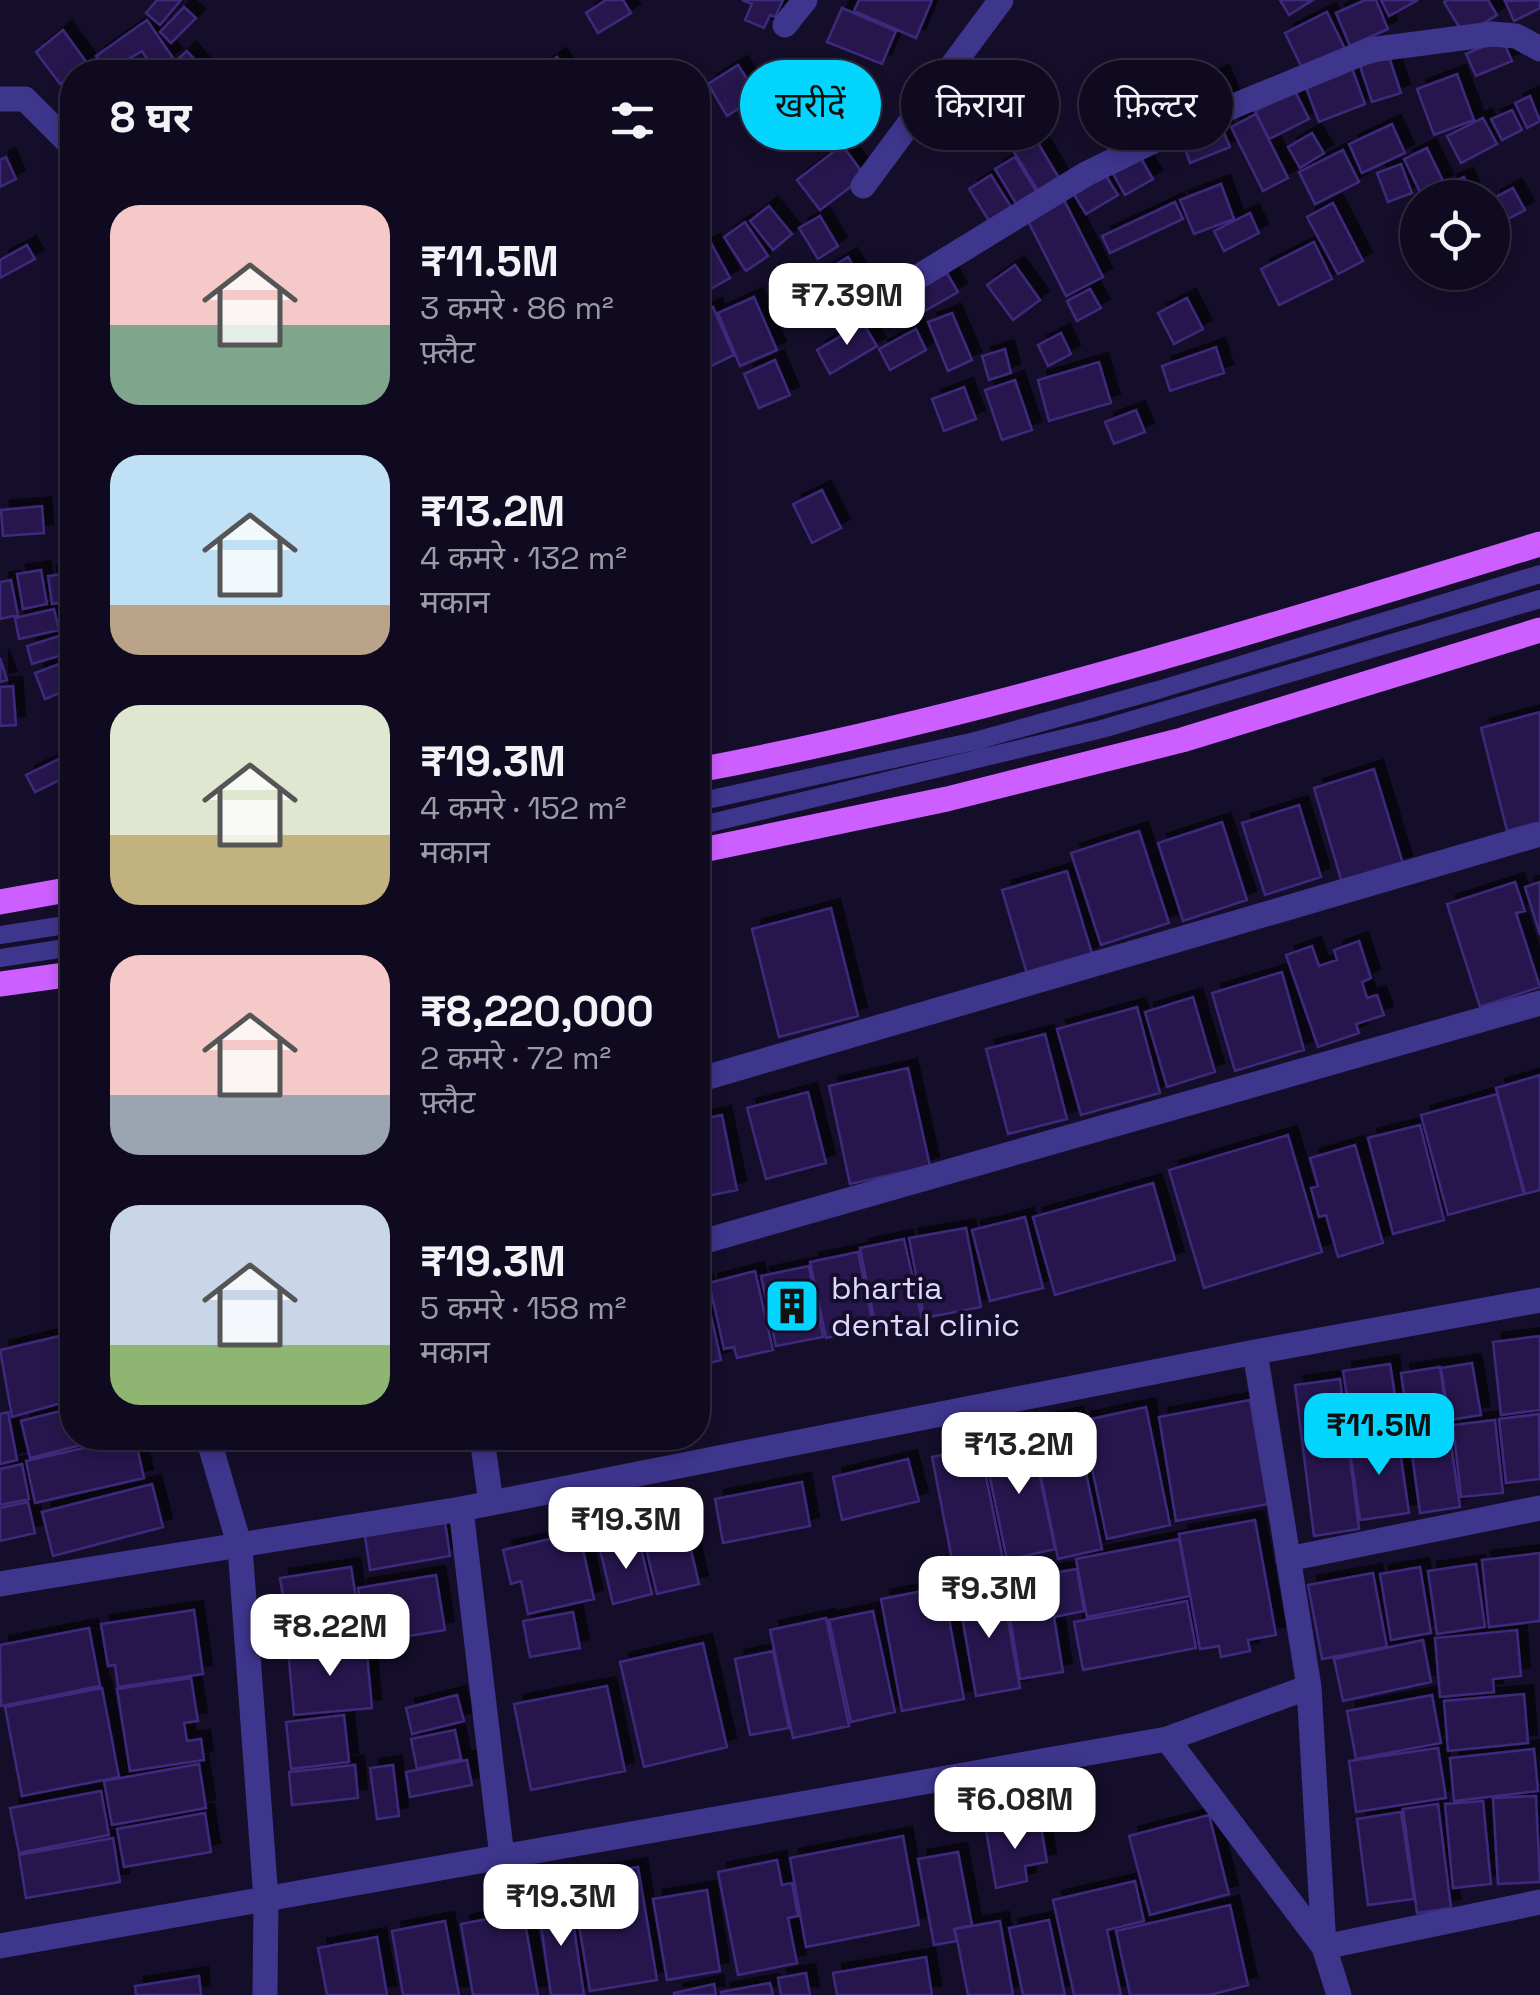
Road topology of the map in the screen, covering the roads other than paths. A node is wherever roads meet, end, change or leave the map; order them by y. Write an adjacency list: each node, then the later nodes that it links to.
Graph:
1 (805, 0): 3 (street)
2 (1001, 0): 7 (street)
3 (785, 25)
4 (1540, 50): 8 (street)
5 (0, 99): 6 (street)
6 (60, 134)
7 (863, 186)
8 (851, 318)
9 (1540, 544): 13 (main road)
10 (1540, 574): 14 (lane)
11 (1540, 598): 15 (lane)
12 (1540, 630): 17 (main road)
13 (710, 767)
14 (710, 799)
15 (710, 823)
16 (1540, 834): 27 (street)
17 (710, 848)
18 (60, 891): 19 (main road)
19 (0, 902)
20 (60, 926): 21 (lane)
21 (0, 934)
22 (60, 949): 23 (lane)
23 (0, 958)
24 (60, 976): 25 (main road)
25 (0, 984)
26 (1540, 1002): 28 (street)
27 (710, 1076)
28 (710, 1239)
29 (1540, 1300): 30 (street)
30 (1254, 1352): 33 (street); 37 (street)
31 (212, 1450): 36 (street)
32 (484, 1450): 33 (street)
33 (491, 1504): 35 (street)
34 (1540, 1508): 37 (street)
35 (460, 1509): 36 (street); 41 (street)
36 (240, 1546): 38 (street); 42 (street)
37 (1288, 1560): 39 (street)
38 (0, 1584)
39 (1309, 1686): 40 (street); 45 (street)
40 (1166, 1738): 41 (street); 45 (street)
41 (502, 1857): 42 (street)
42 (266, 1899): 44 (street); 46 (street)
43 (1540, 1902): 45 (street)
44 (0, 1946)
45 (1324, 1947): 47 (street)
46 (265, 1995)
47 (1339, 1995)

